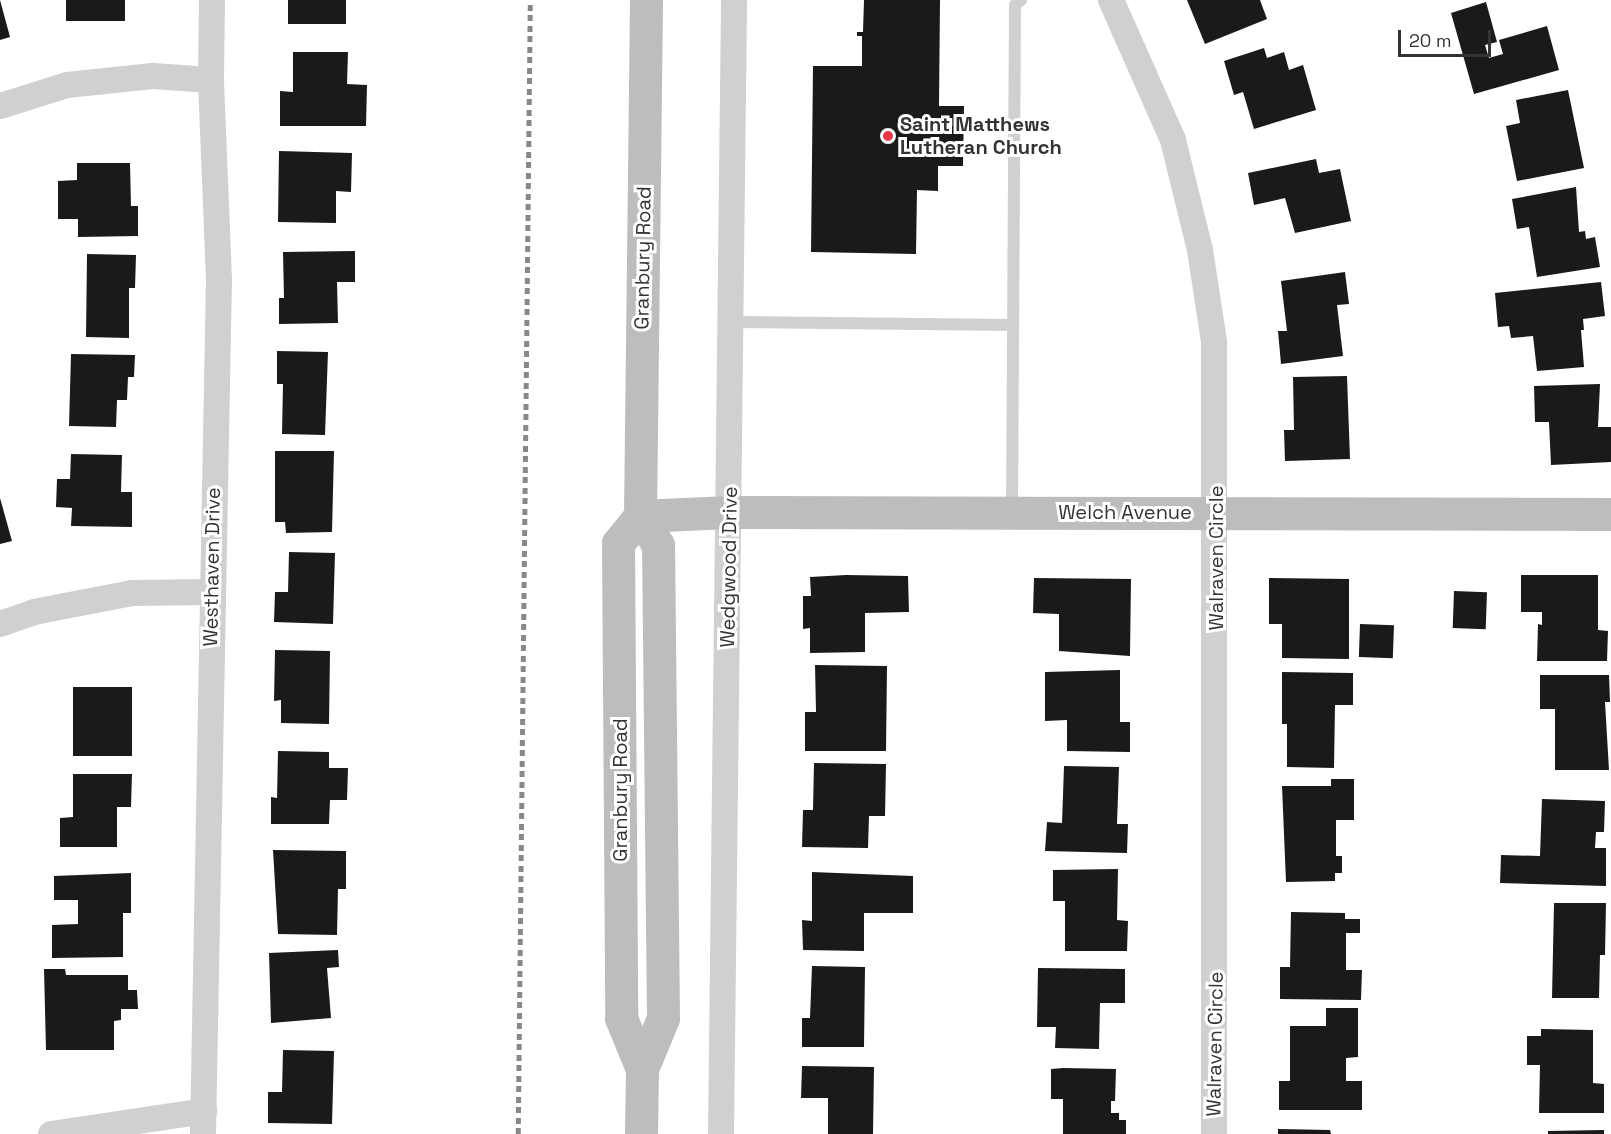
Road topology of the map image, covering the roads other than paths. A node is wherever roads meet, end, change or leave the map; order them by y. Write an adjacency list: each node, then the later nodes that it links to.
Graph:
1 (212, 0): 6 (street, Westhaven Drive)
2 (646, 0): 14 (main road, Granbury Road)
3 (734, 0): 8 (street, Wedgwood Drive)
4 (1021, 0): 9 (lane)
5 (1111, 0): 12 (street, Walraven Circle)
6 (211, 81): 7 (street); 15 (street, Westhaven Drive)
7 (0, 106)
8 (731, 322): 9 (lane); 10 (street, Wedgwood Drive)
9 (1012, 325): 11 (lane)
10 (729, 512): 11 (main road, Welch Avenue); 14 (main road, Welch Avenue); 20 (street, Wedgwood Drive)
11 (1012, 512): 12 (main road, Welch Avenue)
12 (1217, 512): 13 (main road, Welch Avenue); 21 (street, Walraven Circle)
13 (1611, 514)
14 (640, 516): 19 (main road, Granbury Road)
15 (211, 591): 16 (street); 17 (street, Westhaven Drive)
16 (0, 624)
17 (203, 1122): 18 (street)
18 (51, 1134)
19 (641, 1134)
20 (722, 1134)
21 (1214, 1134)

